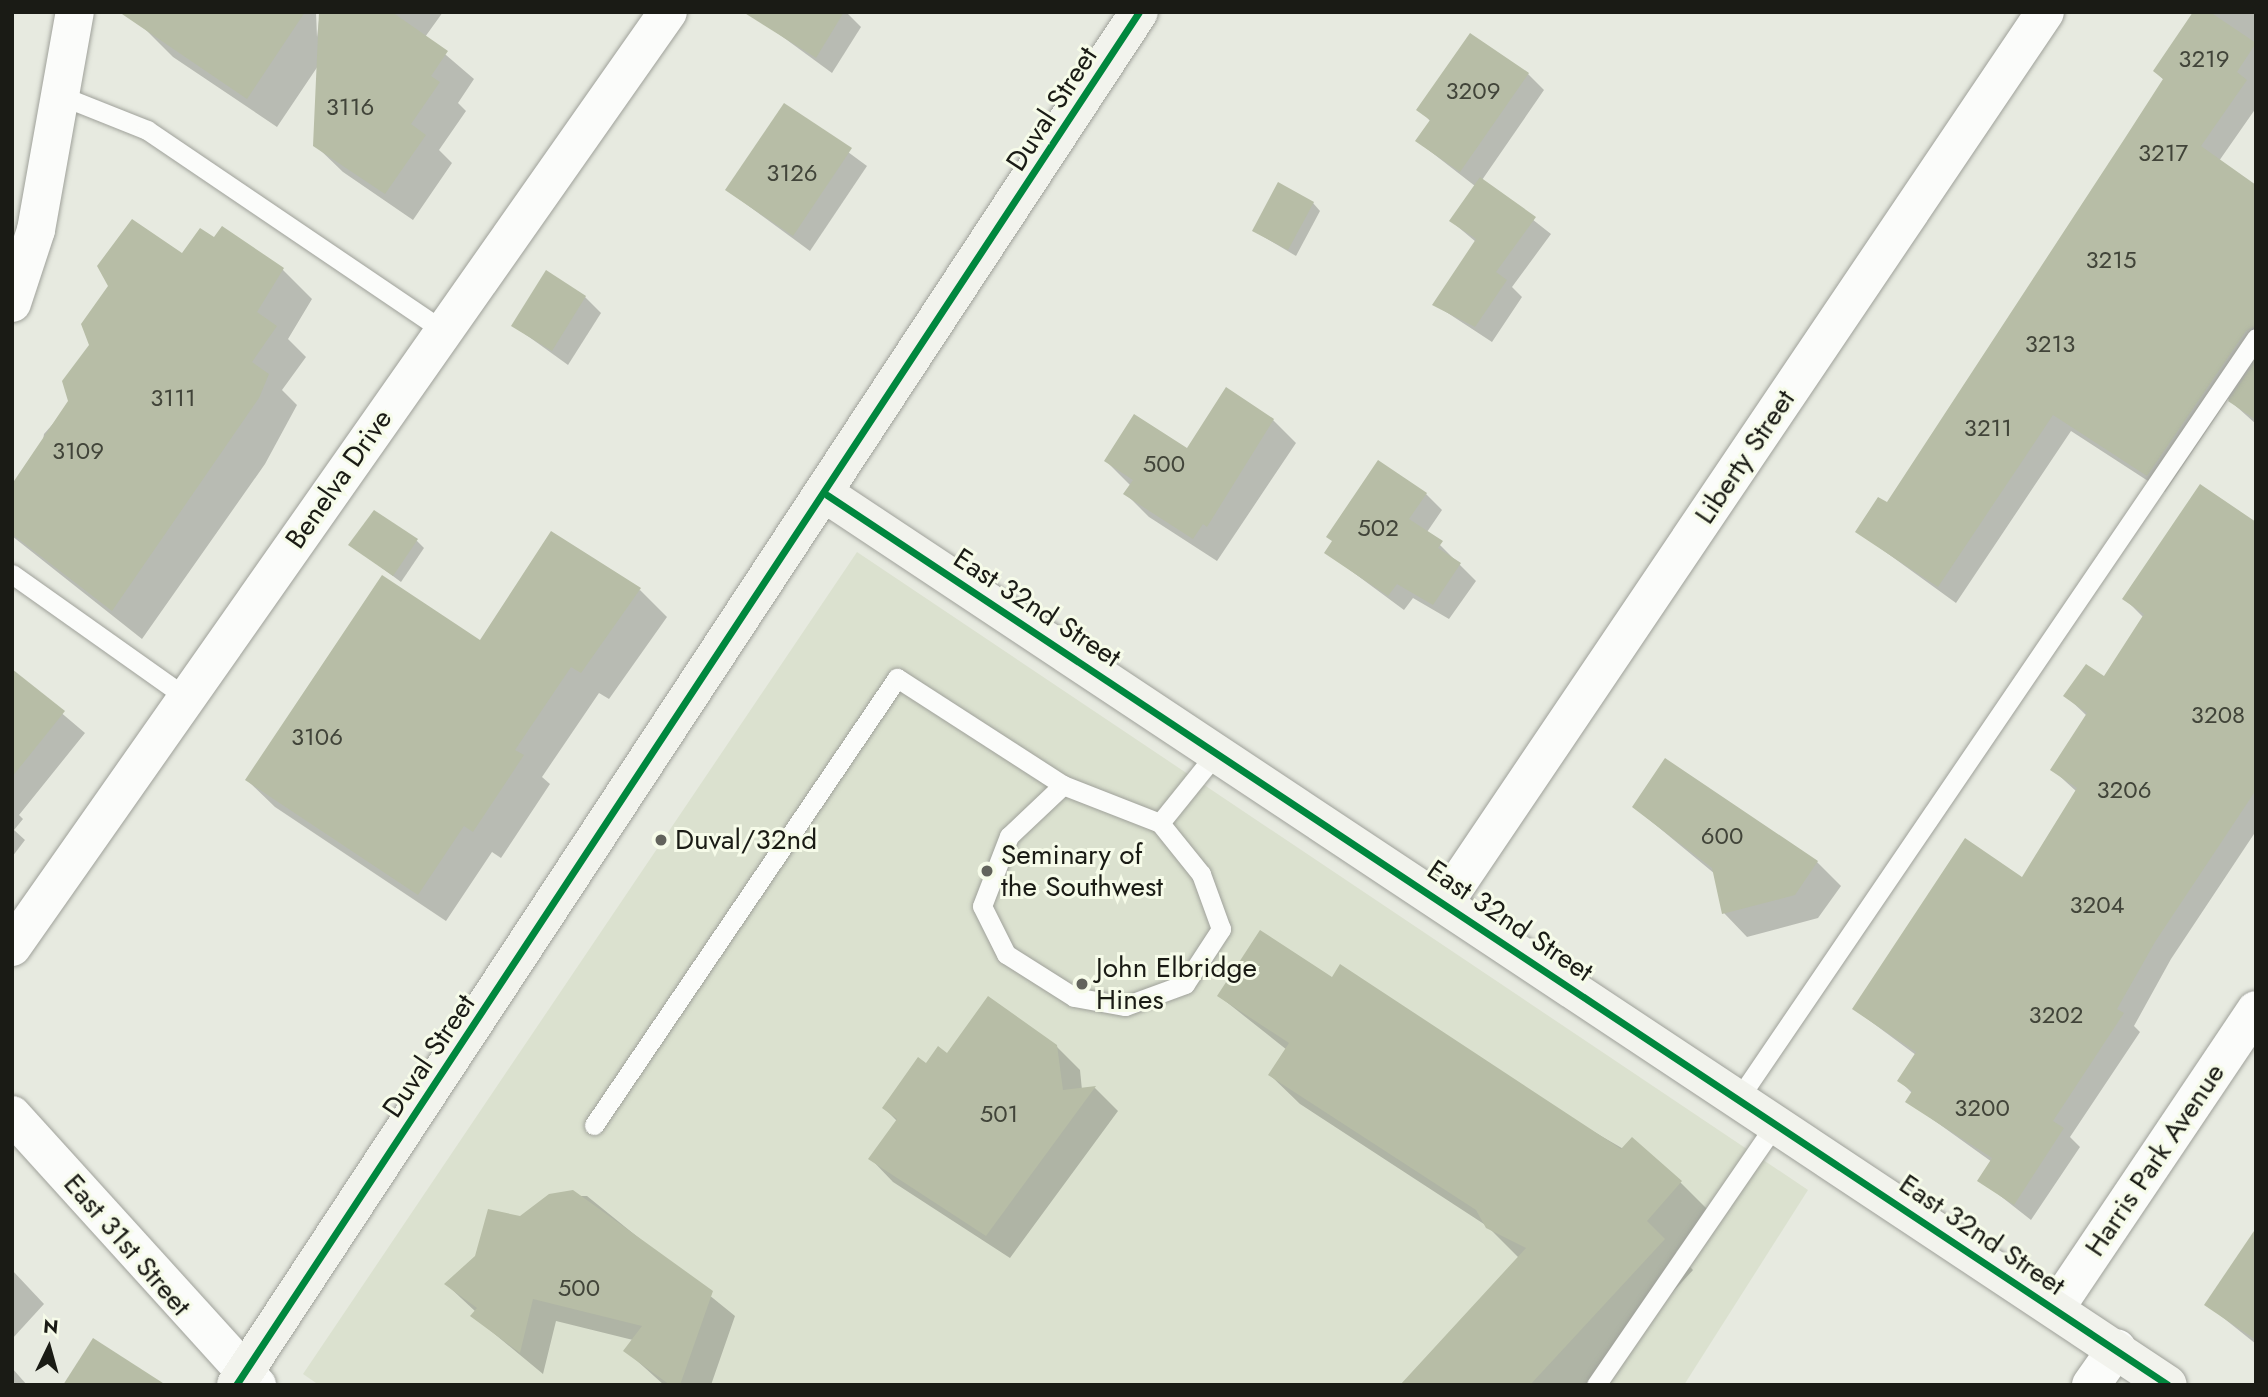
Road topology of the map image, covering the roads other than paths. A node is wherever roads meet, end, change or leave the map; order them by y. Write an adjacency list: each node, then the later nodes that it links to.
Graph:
1 (75, 12): 5 (street)
2 (668, 12): 7 (street, Benelva Drive)
3 (1139, 12): 9 (street, Duval Street)
4 (2045, 12): 15 (street, Liberty Street)
5 (62, 96): 6 (street); 7 (lane)
6 (12, 303)
7 (444, 331): 11 (street, Benelva Drive)
8 (2256, 338): 18 (lane)
9 (827, 495): 12 (street, East 32nd Street); 24 (street, Duval Street)
10 (12, 574): 11 (lane)
11 (187, 698): 16 (street, Benelva Drive)
12 (1217, 752): 14 (lane); 15 (street, East 32nd Street)
13 (1063, 785): 14 (lane); 14 (lane); 21 (lane)
14 (1160, 823)
15 (1445, 902): 18 (street, East 32nd Street)
16 (12, 947)
17 (2256, 1010): 22 (street, Harris Park Avenue)
18 (1739, 1098): 20 (street, East 32nd Street)
19 (12, 1115): 24 (street, East 31st Street)
20 (1776, 1123): 22 (street, East 32nd Street); 25 (lane)
21 (594, 1125)
22 (2054, 1308): 23 (street, East 32nd Street)
23 (2117, 1348): 26 (street); 27 (street, East 32nd Street)
24 (245, 1382)
25 (1596, 1385)
26 (2091, 1385)
27 (2168, 1385)

